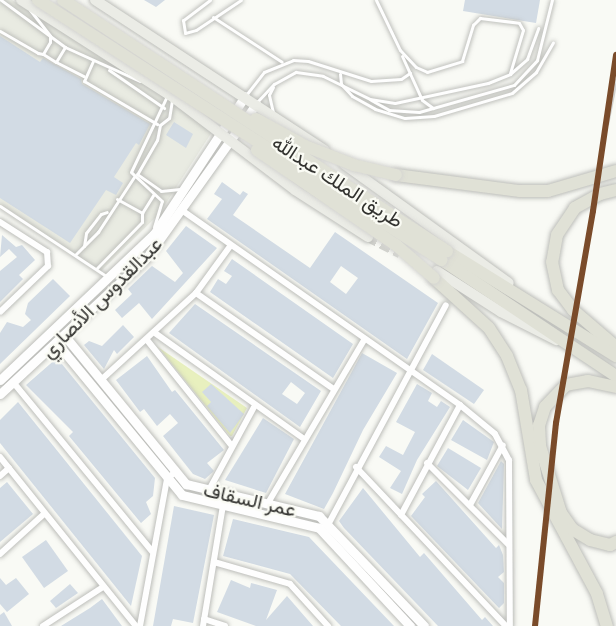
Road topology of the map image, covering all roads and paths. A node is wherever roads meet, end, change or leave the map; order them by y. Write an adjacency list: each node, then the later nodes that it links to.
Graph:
1 (1, 0): 13 (lane)
2 (63, 0): 23 (highway, طريق الملك عبدالله, bridge)
3 (88, 0): 15 (main road)
4 (95, 0): 15 (main road)
5 (210, 0): 10 (lane)
6 (241, 0): 10 (lane)
7 (376, 0): 17 (lane)
8 (552, 0): 37 (lane)
9 (28, 1): 13 (lane); 28 (main road); 31 (highway, bridge)
10 (213, 17): 21 (lane)
11 (538, 28): 26 (lane)
12 (0, 31): 18 (lane)
13 (50, 36): 16 (lane); 18 (lane)
14 (553, 43): 30 (lane)
15 (164, 45): 32 (main road)
16 (65, 47): 19 (lane); 20 (lane)
17 (400, 50): 24 (lane); 26 (lane)
18 (43, 54): 20 (lane)
19 (93, 61): 22 (lane); 27 (lane)
20 (56, 62): 27 (lane)
21 (282, 63): 25 (lane); 32 (lane)
22 (99, 64): 28 (lane); 36 (lane)
23 (165, 67): 42 (highway, bridge); 58 (highway, طريق الملك عبدالله, bridge)
24 (410, 73): 25 (lane); 34 (lane)
25 (340, 74): 30 (lane)
26 (510, 74): 34 (lane)
27 (85, 76): 39 (lane)
28 (146, 80): 31 (main road)
29 (274, 84): 30 (lane); 35 (lane); 38 (lane)
30 (341, 84): 33 (lane)
31 (173, 94): 36 (lane); 40 (main road); 44 (lane); 58 (highway, bridge); 58 (highway, bridge)
32 (245, 96): 35 (main road); 40 (street, عبدالقدوس الأنصاري)
33 (370, 99): 34 (lane); 37 (lane)
34 (422, 100): 37 (lane)
35 (256, 104): 38 (main road); 41 (street, عبدالقدوس الأنصاري)
36 (164, 108): 39 (lane)
37 (435, 109)
38 (277, 119): 64 (main road)
39 (157, 124): 43 (lane)
40 (221, 132): 41 (main road); 44 (street, عبدالقدوس الأنصاري)
41 (231, 139): 49 (street, عبدالقدوس الأنصاري); 54 (main road)
42 (616, 171)
43 (134, 177): 46 (lane); 47 (lane)
44 (184, 188): 53 (street, عبدالقدوس الأنصاري)
45 (616, 190): 69 (highway)
46 (154, 194): 51 (lane); 53 (lane)
47 (117, 199): 50 (lane); 51 (lane)
48 (0, 206): 57 (lane)
49 (183, 211): 55 (street); 66 (street, عبدالقدوس الأنصاري)
50 (109, 212): 56 (lane); 56 (lane)
51 (142, 213): 59 (lane)
52 (0, 222): 63 (street)
53 (154, 234): 60 (street, عبدالقدوس الأنصاري)
54 (368, 237)
55 (231, 245): 61 (street); 68 (street)
56 (83, 248): 57 (lane)
57 (75, 255): 59 (lane)
58 (440, 265): 64 (highway, طريق الملك عبدالله); 72 (highway, طريق الملك عبدالله); 111 (highway)
59 (97, 268): 60 (lane)
60 (108, 278): 73 (street, عبدالقدوس الأنصاري)
61 (196, 293): 65 (street); 77 (street)
62 (446, 305): 71 (street)
63 (0, 312)
64 (560, 321): 70 (highway, طريق الملك عبدالله)
65 (155, 333): 67 (street); 80 (street)
66 (60, 339): 74 (street, عمر السقاف); 75 (street, عبدالقدوس الأنصاري); 89 (street, عمر السقاف)
67 (147, 340): 74 (street); 82 (street)
68 (364, 340): 71 (street); 77 (street)
69 (616, 347)
70 (616, 356)
71 (410, 371): 79 (street); 86 (street)
72 (616, 376)
73 (0, 380)
74 (101, 380): 89 (street, عمر السقاف)
75 (13, 382): 78 (street, عبدالقدوس الأنصاري); 99 (street)
76 (616, 387): 97 (highway)
77 (332, 388): 81 (street)
78 (0, 394)
79 (460, 405): 83 (street); 85 (street)
80 (254, 407): 81 (street); 82 (street)
81 (303, 438): 91 (street)
82 (232, 446): 90 (street)
83 (503, 446): 93 (street); 98 (street)
84 (0, 457): 87 (street)
85 (428, 463): 93 (street); 95 (street)
86 (356, 467): 95 (street); 96 (street)
87 (9, 468): 88 (street); 94 (street)
88 (0, 476)
89 (171, 476): 90 (street, عمر السقاف); 92 (street, عمر السقاف); 99 (street)
90 (209, 490): 91 (street, عمر السقاف)
91 (268, 503): 96 (street, عمر السقاف)
92 (223, 505): 101 (street); 108 (street, عمر السقاف)
93 (470, 505): 98 (street)
94 (44, 514): 100 (street); 102 (street)
95 (401, 515): 110 (street)
96 (329, 524): 109 (street, عمر السقاف)
97 (616, 543)
98 (508, 544): 110 (street)
99 (152, 551): 105 (street)
100 (0, 554)
101 (214, 562): 103 (street); 107 (street)
102 (103, 587): 104 (street); 105 (street)
103 (203, 622): 106 (street)
104 (43, 626)
105 (138, 626)
106 (225, 626)
107 (328, 626)
108 (410, 626)
109 (424, 626)
110 (508, 626)
111 (607, 626)

